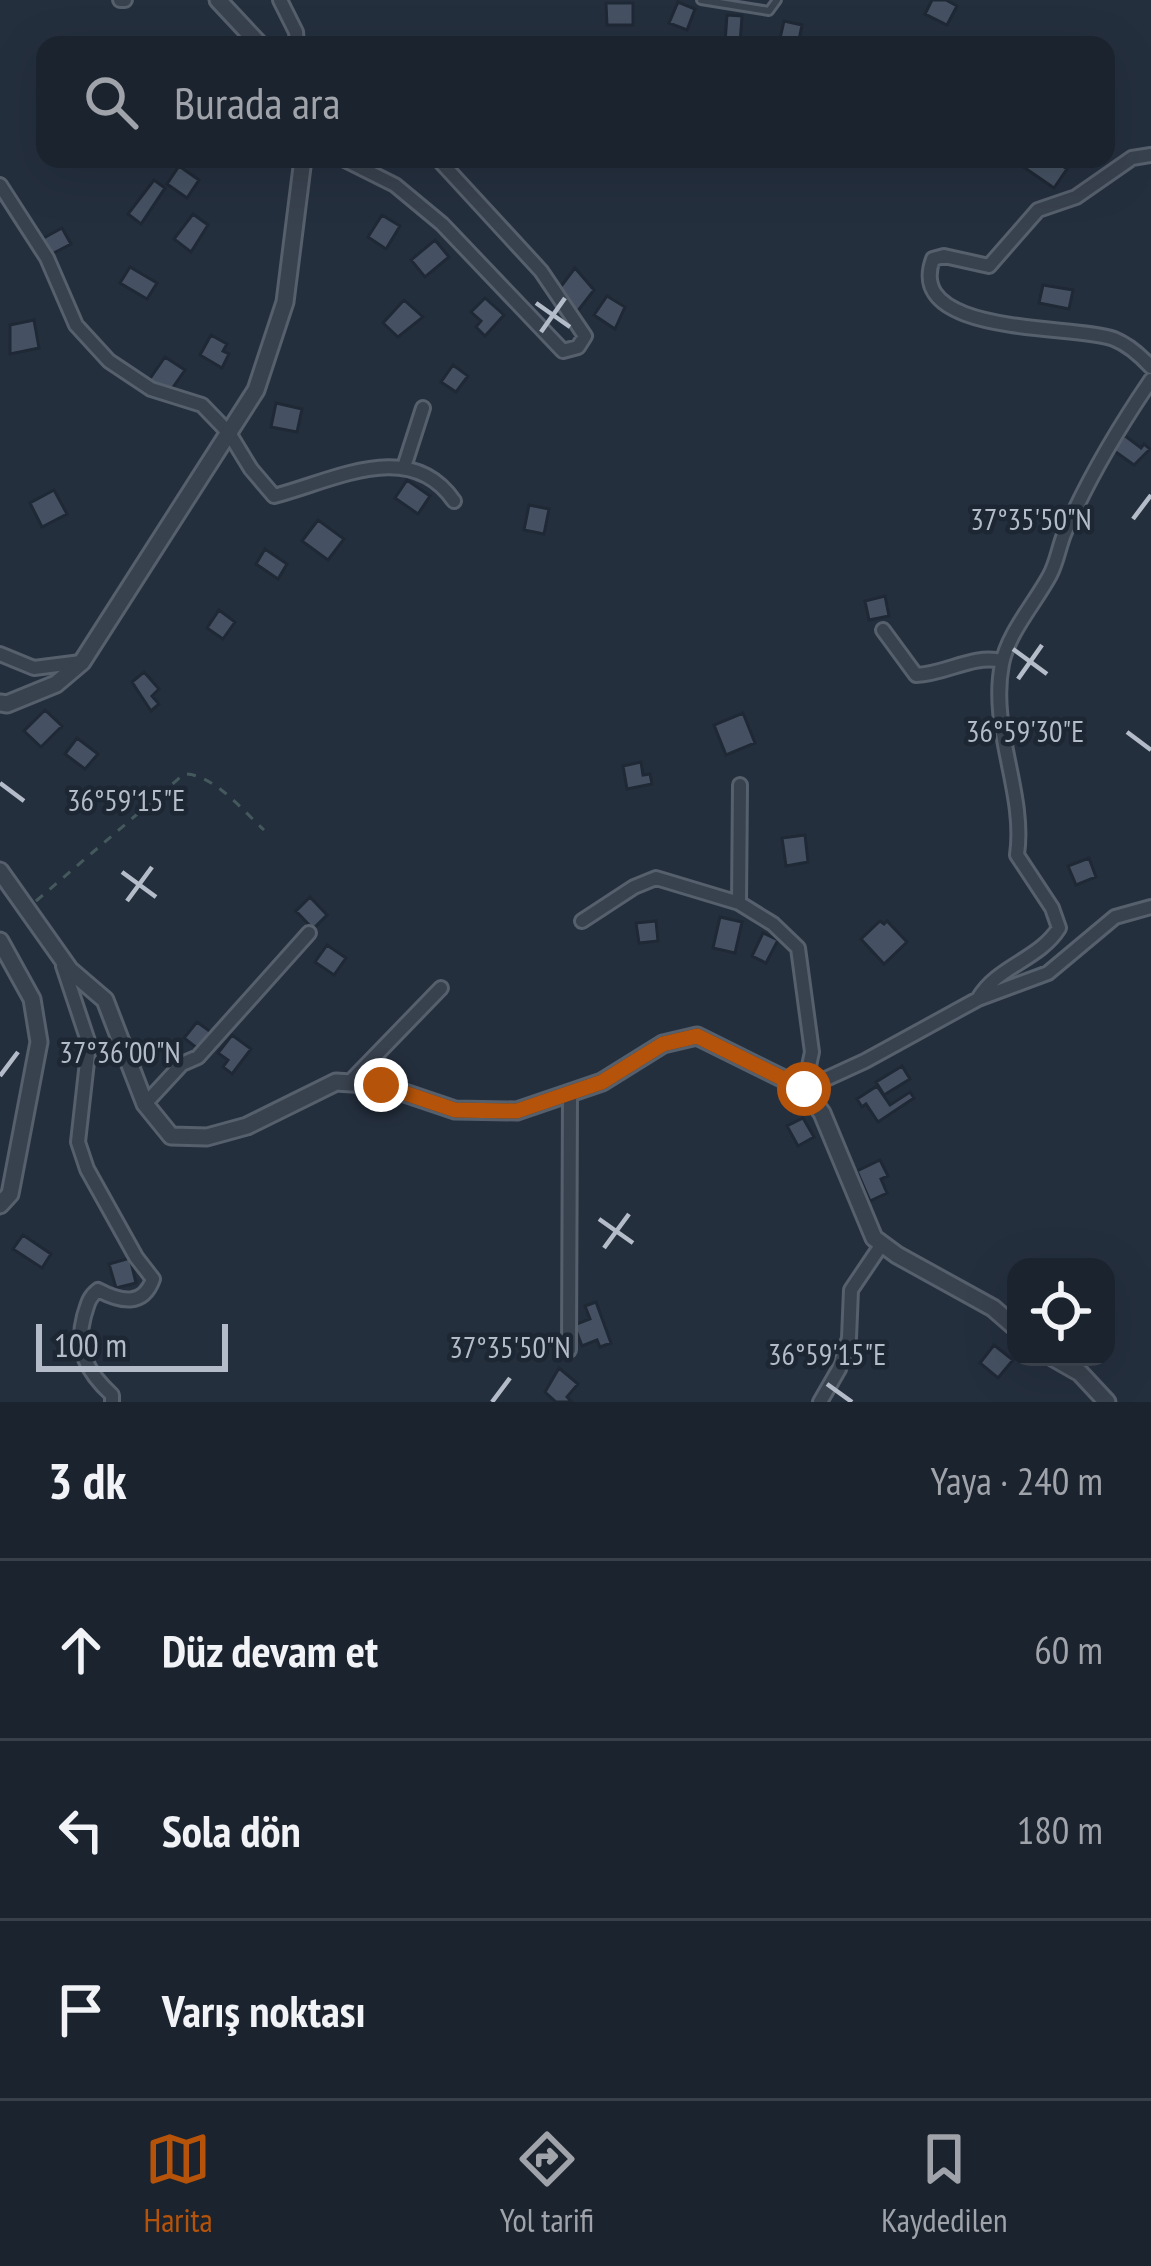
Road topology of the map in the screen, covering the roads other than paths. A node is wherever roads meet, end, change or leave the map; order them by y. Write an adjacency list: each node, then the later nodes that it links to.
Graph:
1 (218, 0): 5 (street)
2 (280, 0): 6 (street)
3 (701, 0): 4 (lane)
4 (777, 0)
5 (252, 36)
6 (296, 36)
7 (1151, 155): 12 (street)
8 (302, 168): 15 (street)
9 (361, 168): 10 (street)
10 (446, 168)
11 (0, 185): 15 (street)
12 (1151, 367)
13 (1151, 380): 20 (street)
14 (424, 408): 16 (street)
15 (229, 433): 16 (street); 21 (street)
16 (404, 467): 17 (street)
17 (454, 501)
18 (883, 629): 20 (street)
19 (0, 654): 21 (street)
20 (1002, 661): 32 (street)
21 (82, 662): 22 (street)
22 (0, 703)
23 (740, 785): 25 (street)
24 (0, 871): 30 (street)
25 (739, 903): 27 (street); 34 (street)
26 (1151, 907): 32 (street)
27 (582, 921)
28 (309, 933): 36 (street)
29 (0, 941): 37 (street)
30 (62, 958): 36 (street); 42 (street)
31 (441, 988): 33 (street)
32 (978, 999): 34 (street)
33 (350, 1083): 35 (street); 36 (street)
34 (804, 1089): 35 (street); 38 (street)
35 (570, 1093): 40 (street)
36 (145, 1104)
37 (0, 1205)
38 (882, 1244): 39 (street); 43 (street)
39 (1007, 1320)
40 (569, 1350)
41 (1068, 1366): 44 (street)
42 (112, 1402)
43 (820, 1402)
44 (1107, 1402)

